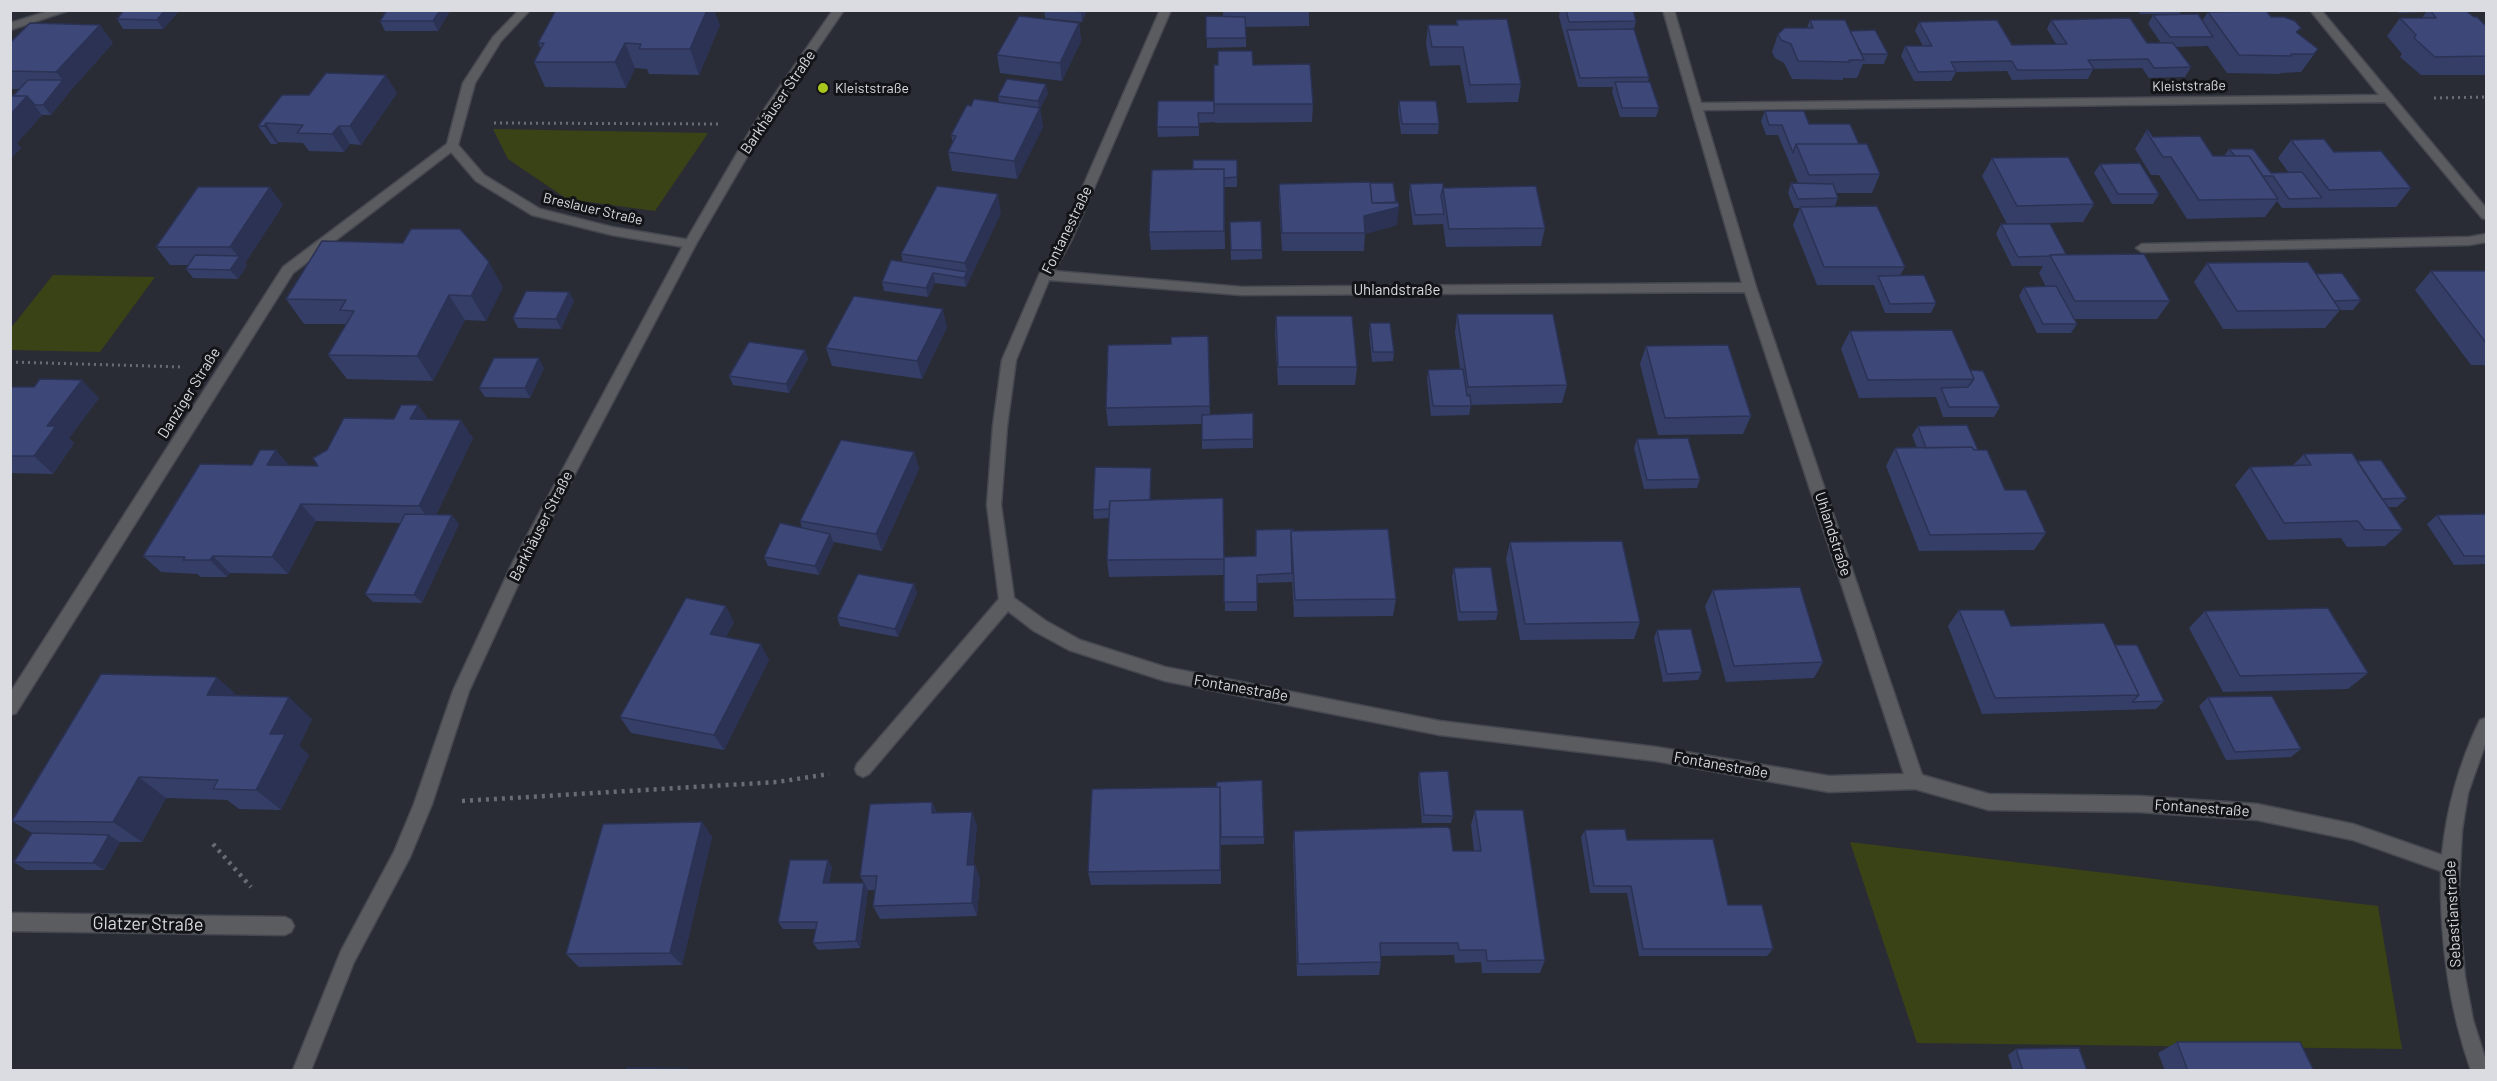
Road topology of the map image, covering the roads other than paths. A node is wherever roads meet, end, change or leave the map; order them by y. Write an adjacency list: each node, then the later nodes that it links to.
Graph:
1 (65, 10): 7 (street)
2 (525, 10): 10 (street)
3 (839, 10): 13 (street, Barkhäuser Straße)
4 (1166, 10): 15 (street, Fontanestraße)
5 (1668, 10): 9 (street, Uhlandstraße)
6 (2315, 10): 8 (street)
7 (10, 27)
8 (2389, 98): 9 (street, Kleiststraße); 11 (street)
9 (1698, 107): 16 (street, Uhlandstraße)
10 (452, 146): 13 (street, Breslauer Straße); 18 (street, Danziger Straße)
11 (2487, 215)
12 (2487, 238): 14 (street)
13 (690, 244): 25 (street, Barkhäuser Straße)
14 (2142, 248)
15 (1045, 275): 16 (street, Uhlandstraße); 17 (street, Fontanestraße)
16 (1750, 287): 21 (street, Uhlandstraße)
17 (1007, 601): 20 (street); 21 (street, Fontanestraße)
18 (10, 708)
19 (2487, 725): 22 (street, Sebastianstraße)
20 (863, 769)
21 (1915, 781): 22 (street, Fontanestraße)
22 (2448, 865): 26 (street, Sebastianstraße)
23 (10, 922): 24 (street, Glatzer Straße)
24 (285, 926)
25 (302, 1071)
26 (2480, 1071)

